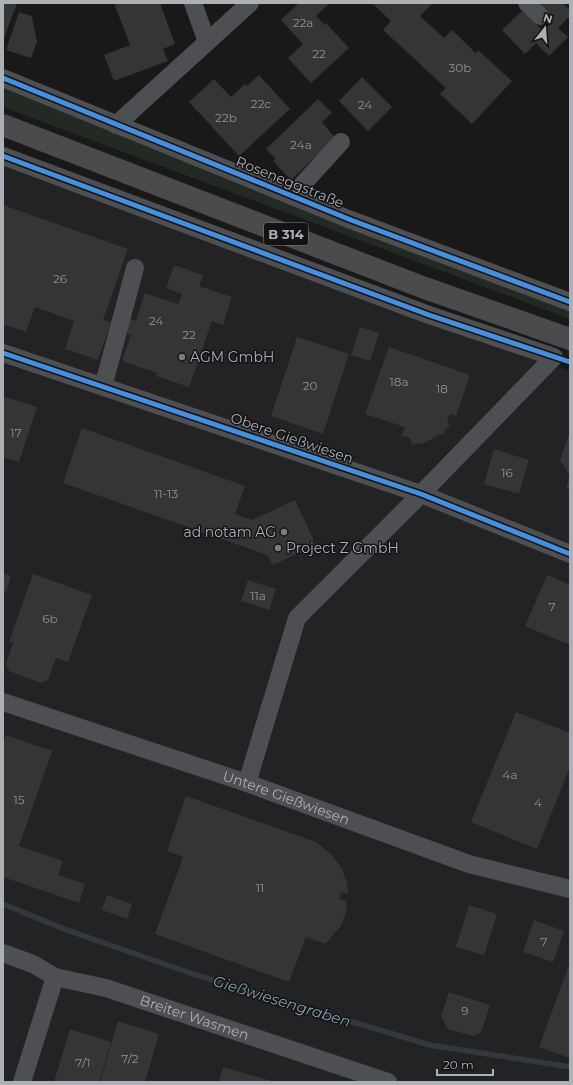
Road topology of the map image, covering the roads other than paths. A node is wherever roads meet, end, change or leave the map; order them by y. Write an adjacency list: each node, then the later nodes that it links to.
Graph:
1 (193, 3): 5 (street)
2 (250, 3): 5 (street)
3 (527, 3): 4 (street)
4 (540, 16)
5 (207, 42): 8 (street)
6 (3, 78): 8 (street, Roseneggstraße)
7 (3, 125): 14 (main road, B 314)
8 (116, 125): 11 (street, Roseneggstraße)
9 (341, 142): 11 (street)
10 (3, 156): 17 (street)
11 (292, 196): 13 (street, Roseneggstraße)
12 (135, 268): 16 (street)
13 (570, 302)
14 (570, 339)
15 (3, 353): 16 (street, Obere Gießwiesen)
16 (103, 387): 17 (street, Obere Gießwiesen)
17 (421, 494): 18 (street, Obere Gießwiesen); 20 (street)
18 (570, 554)
19 (3, 702): 20 (street, Untere Gießwiesen)
20 (246, 783): 21 (street, Untere Gießwiesen)
21 (570, 889)
22 (3, 953): 23 (street, Breiter Wasmen)
23 (55, 977): 24 (street); 25 (street, Breiter Wasmen)
24 (22, 1082)
25 (388, 1082)

